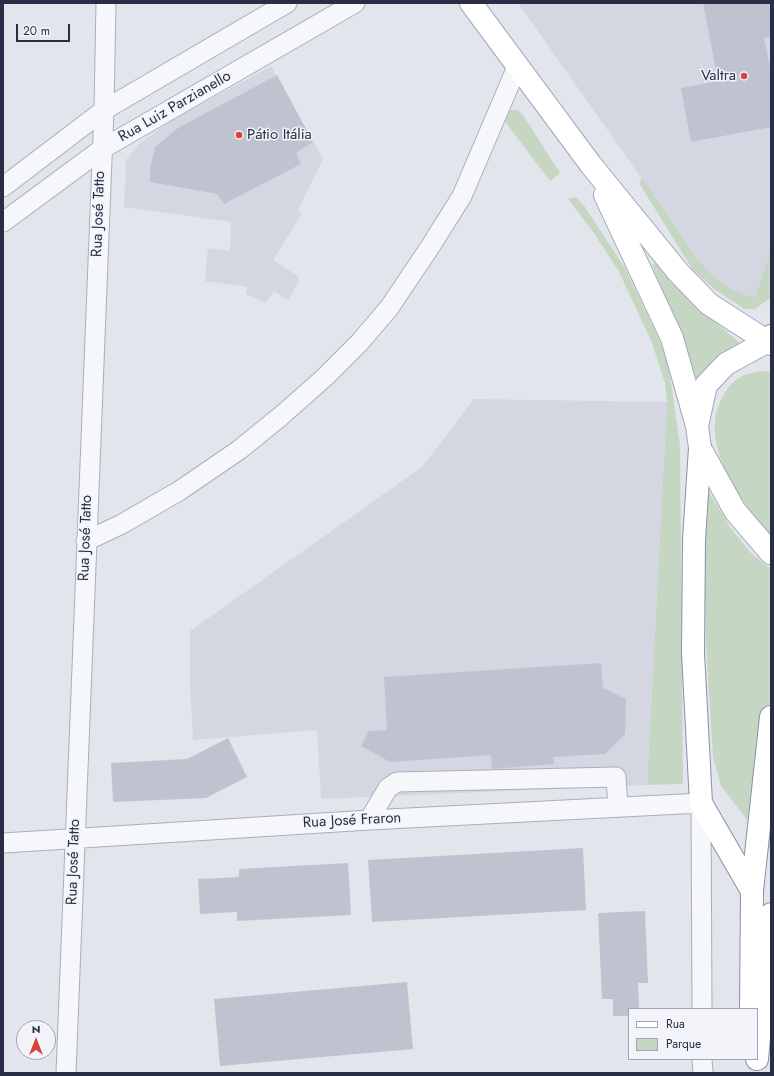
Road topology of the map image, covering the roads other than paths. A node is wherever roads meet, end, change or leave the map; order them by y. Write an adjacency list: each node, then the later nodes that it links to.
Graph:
1 (106, 3): 6 (street, Rua José Tatto)
2 (287, 3): 6 (street)
3 (355, 3): 7 (street, Rua Luiz Parzianello)
4 (471, 3): 5 (main road)
5 (517, 67): 8 (main road); 14 (street)
6 (104, 110): 7 (street, Rua José Tatto); 9 (street)
7 (102, 149): 10 (street, Rua Luiz Parzianello); 14 (street, Rua José Tatto)
8 (591, 165): 11 (main road); 12 (main road)
9 (3, 188)
10 (3, 222)
11 (770, 341): 12 (main road)
12 (697, 426): 13 (main road)
13 (700, 448): 15 (main road); 17 (main road)
14 (86, 541): 20 (street, Rua José Tatto)
15 (771, 553)
16 (771, 717): 22 (main road)
17 (701, 803): 18 (street, Rua José Fraron); 22 (main road); 24 (street)
18 (618, 807): 19 (street, Rua José Fraron); 19 (street)
19 (369, 820): 20 (street, Rua José Fraron)
20 (75, 839): 21 (street, Rua José Fraron); 30 (street, Rua José Tatto)
21 (3, 843)
22 (752, 891): 25 (main road)
23 (771, 914): 26 (main road)
24 (702, 1008)
25 (751, 1008)
26 (758, 1049)
27 (702, 1060): 31 (street)
28 (750, 1060): 32 (main road)
29 (757, 1060): 33 (main road)
30 (66, 1073)
31 (702, 1073)
32 (750, 1073)
33 (756, 1073)

